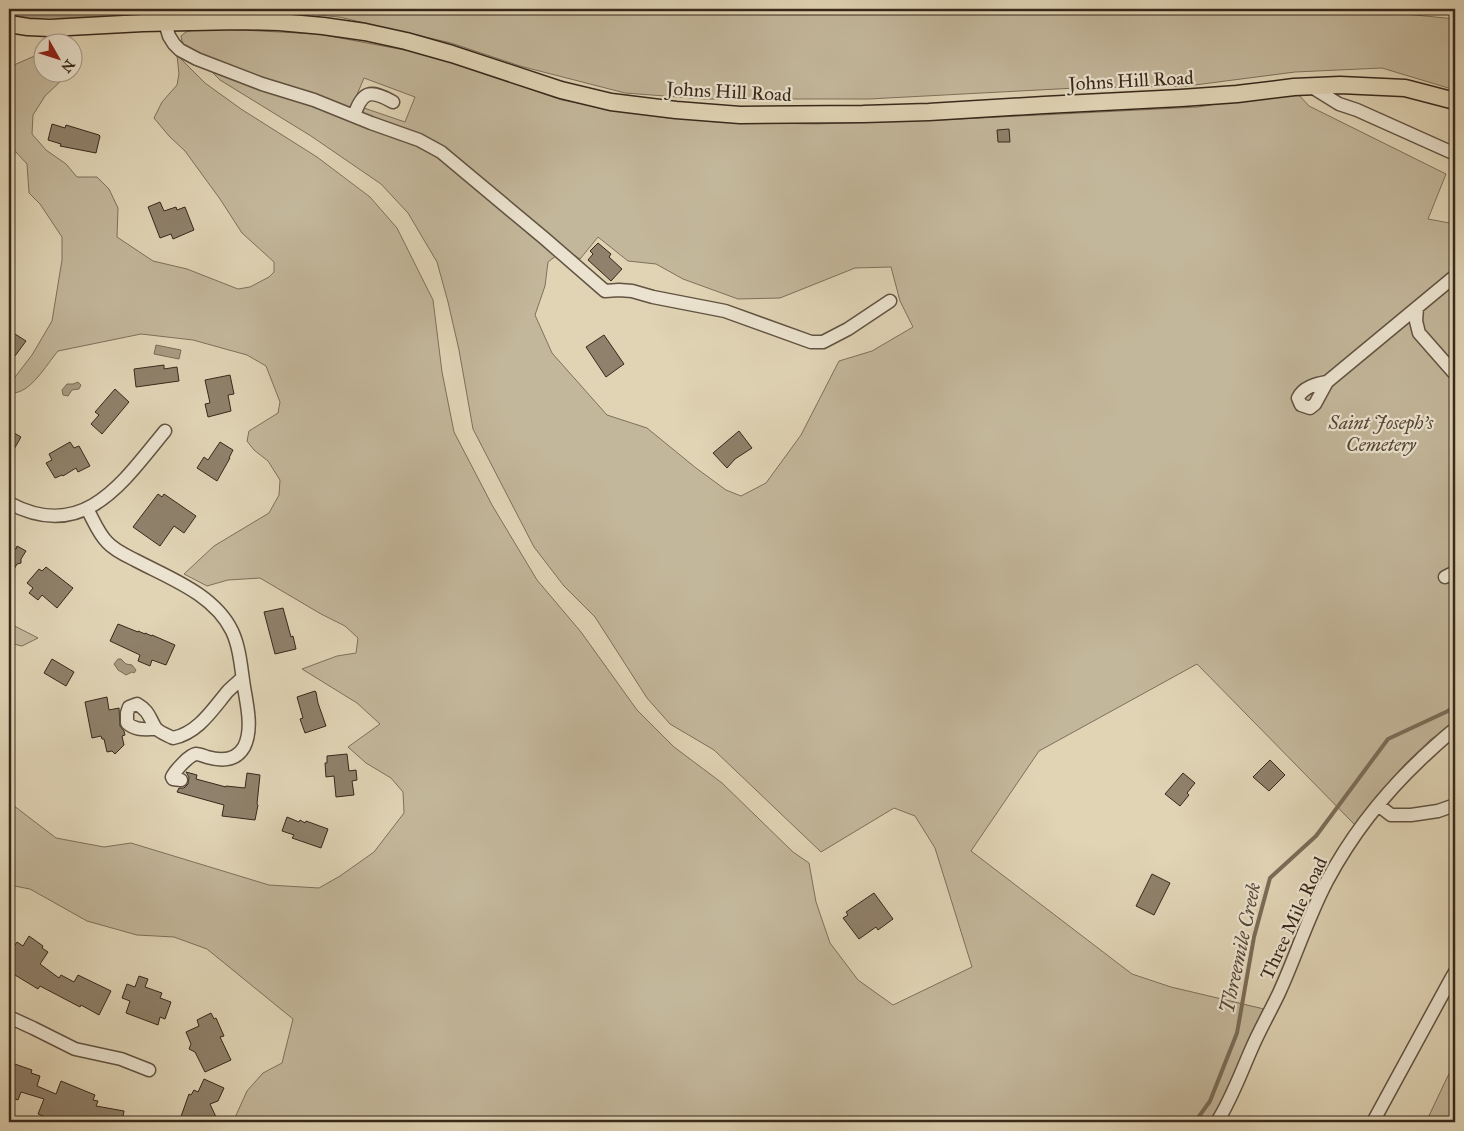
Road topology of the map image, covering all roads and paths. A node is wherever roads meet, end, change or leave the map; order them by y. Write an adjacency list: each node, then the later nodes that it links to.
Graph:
1 (165, 23): 2 (main road, Johns Hill Road); 3 (main road, Johns Hill Road); 6 (street)
2 (9, 24)
3 (1310, 86): 4 (main road, Johns Hill Road); 7 (street)
4 (1455, 101)
5 (393, 102): 6 (street)
6 (354, 116): 9 (street)
7 (1455, 147)
8 (1455, 276): 10 (street)
9 (890, 301)
10 (1416, 308): 11 (street); 12 (street)
11 (1455, 374)
12 (1328, 382)
13 (165, 431): 15 (street)
14 (9, 503): 15 (street)
15 (87, 509): 16 (street)
16 (242, 678): 17 (street); 19 (street)
17 (156, 729)
18 (1455, 729): 20 (street, Three Mile Road)
19 (181, 780)
20 (1378, 805): 21 (street); 25 (street, Three Mile Road)
21 (1455, 805)
22 (1455, 972): 26 (street)
23 (9, 1017): 24 (street)
24 (149, 1070)
25 (1217, 1122)
26 (1373, 1122)

